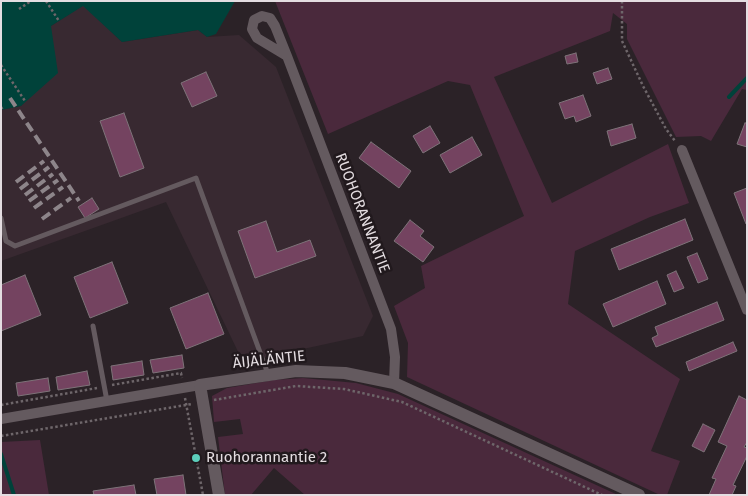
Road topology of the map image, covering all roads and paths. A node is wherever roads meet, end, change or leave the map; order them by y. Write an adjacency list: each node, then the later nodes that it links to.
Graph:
1 (31, 1): 4 (path)
2 (46, 1): 5 (path)
3 (622, 1): 9 (path)
4 (19, 10)
5 (59, 21)
6 (286, 56): 14 (street, RUOHORANNANTIE)
7 (1, 65): 8 (path)
8 (25, 100)
9 (682, 150): 11 (street)
10 (1, 218): 13 (lane)
11 (747, 310)
12 (93, 326): 16 (lane)
13 (268, 375): 14 (street, ÄIJÄLÄNTIE); 15 (street, ÄIJÄLÄNTIE)
14 (394, 383): 24 (street, ÄIJÄLÄNTIE)
15 (200, 385): 16 (street, ÄIJÄLÄNTIE); 17 (street)
16 (107, 401): 19 (street, ÄIJÄLÄNTIE)
17 (203, 402): 18 (path); 22 (street); 23 (path)
18 (186, 405): 20 (path); 21 (path)
19 (1, 419)
20 (1, 436)
21 (203, 495)
22 (219, 495)
23 (602, 495)
24 (639, 495)

